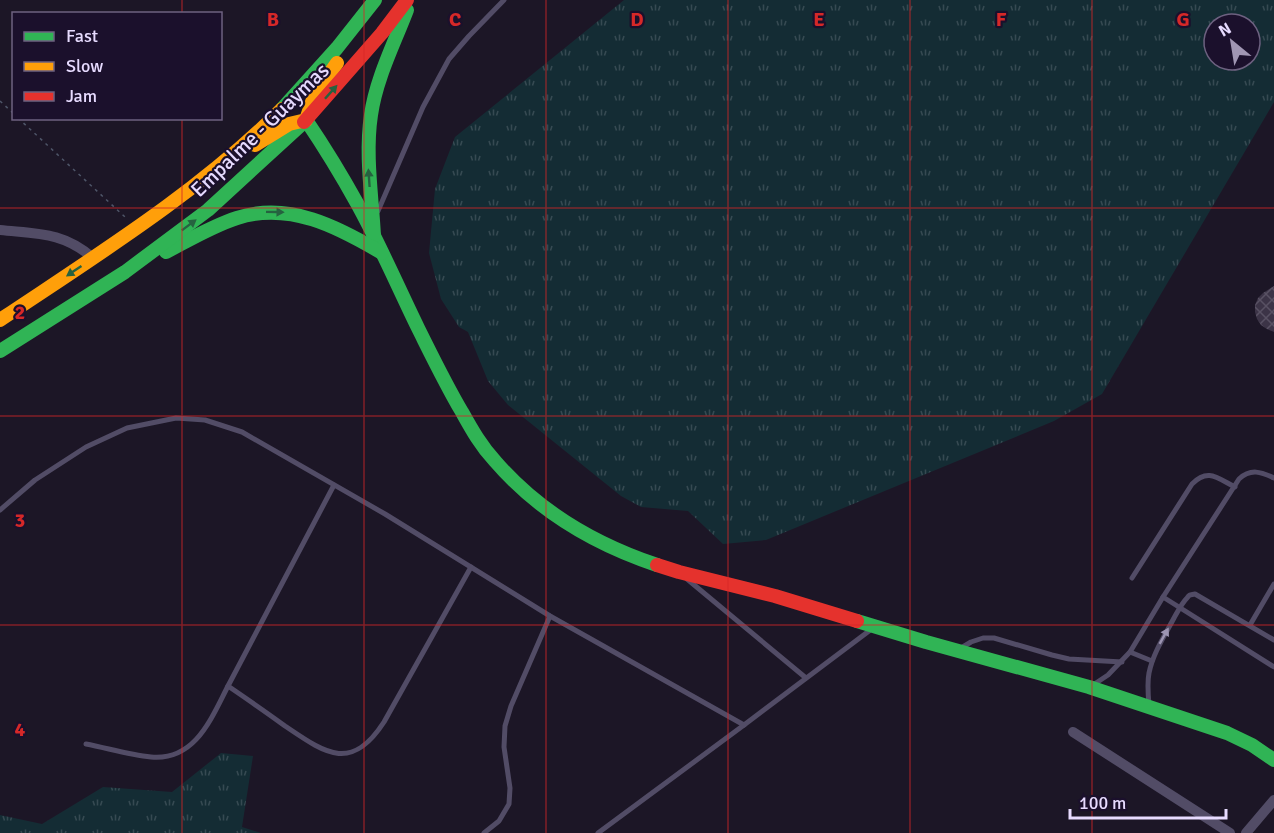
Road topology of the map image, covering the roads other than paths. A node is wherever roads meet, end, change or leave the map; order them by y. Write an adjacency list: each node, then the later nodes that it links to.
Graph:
1 (375, 0): 4 (main road)
2 (409, 0): 5 (main road, Empalme - Guaymas, one-way to 2); 7 (main road, one-way to 2)
3 (504, 0): 7 (lane)
4 (358, 22): 5 (main road); 6 (main road)
5 (306, 120): 6 (main road); 9 (main road); 12 (main road, Empalme - Guaymas, one-way to 5)
6 (207, 176): 11 (main road)
7 (374, 220): 9 (main road)
8 (0, 230): 11 (street)
9 (374, 236): 10 (main road)
10 (382, 253): 12 (main road, one-way to 10); 20 (main road)
11 (93, 258): 13 (main road, one-way to 13)
12 (125, 272): 14 (main road)
13 (0, 320)
14 (0, 351)
15 (1274, 478): 17 (lane)
16 (334, 484): 18 (lane); 19 (lane); 35 (lane)
17 (1235, 487): 21 (lane); 23 (lane)
18 (0, 510)
19 (471, 567): 25 (lane); 35 (lane)
20 (679, 572): 27 (main road); 34 (lane)
21 (1132, 578)
22 (1274, 584): 26 (lane)
23 (1163, 597): 24 (lane); 30 (lane)
24 (1180, 608): 26 (lane); 31 (lane, one-way to 24); 33 (lane)
25 (550, 616): 38 (lane); 43 (lane)
26 (1250, 625): 28 (lane)
27 (874, 627): 29 (main road); 34 (lane)
28 (1274, 640)
29 (957, 651): 32 (lane); 36 (main road)
30 (1130, 652): 31 (lane); 32 (lane)
31 (1152, 661): 37 (lane)
32 (1122, 662): 36 (lane)
33 (1274, 667)
34 (806, 678): 38 (lane)
35 (228, 686): 40 (lane)
36 (1089, 687): 37 (main road)
37 (1149, 707): 41 (main road)
38 (744, 725): 44 (lane)
39 (1073, 732): 45 (street)
40 (86, 744)
41 (1274, 760)
42 (1274, 800): 46 (street)
43 (484, 833)
44 (598, 833)
45 (1230, 833)
46 (1246, 833)

